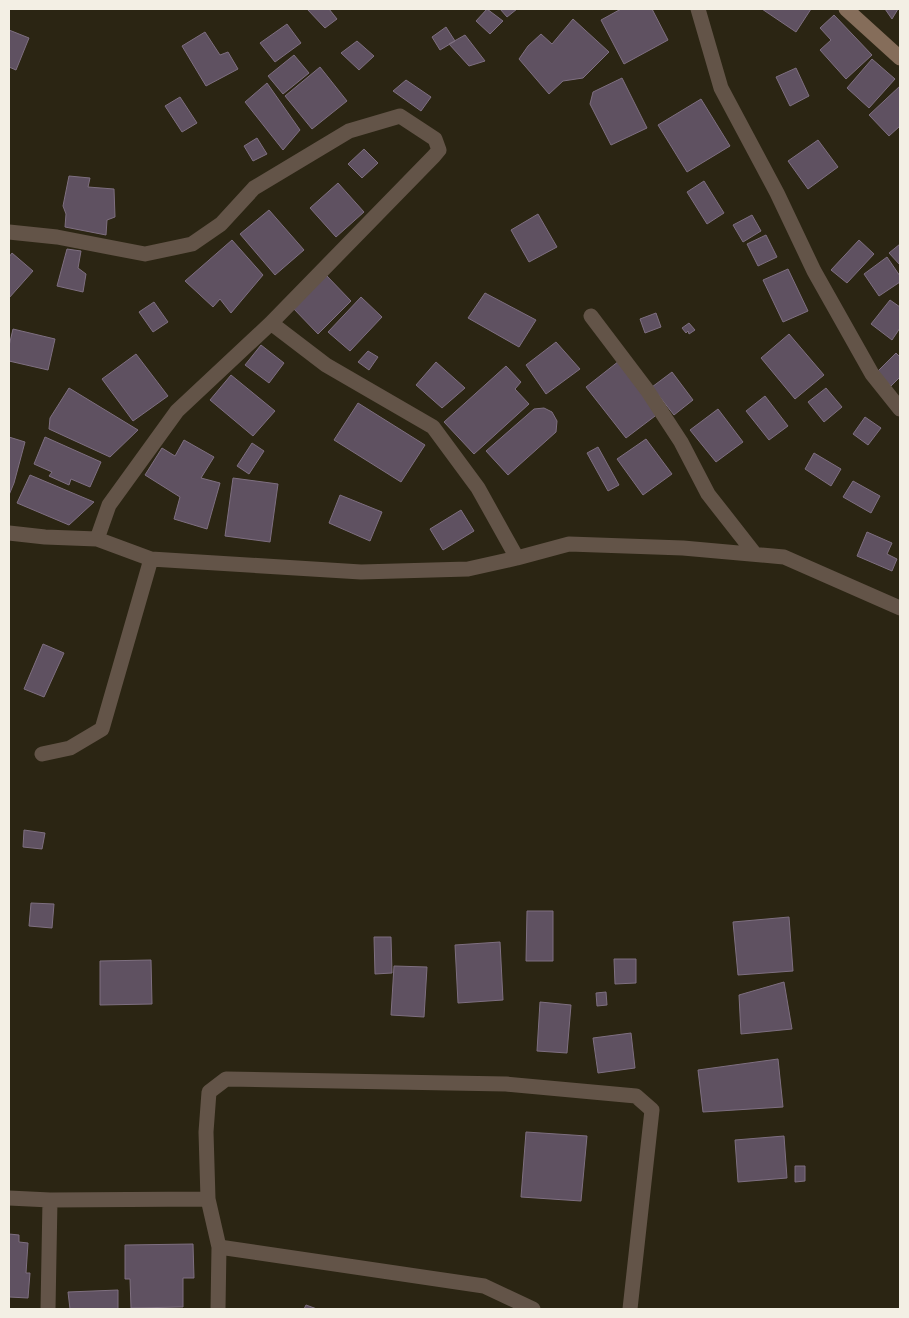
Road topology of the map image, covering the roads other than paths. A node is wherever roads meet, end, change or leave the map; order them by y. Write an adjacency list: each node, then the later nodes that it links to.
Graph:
1 (698, 9): 7 (street)
2 (846, 9): 3 (main road)
3 (900, 58)
4 (9, 232): 6 (street)
5 (590, 316): 10 (street)
6 (271, 322): 9 (street); 11 (street)
7 (900, 409)
8 (9, 533): 9 (street)
9 (97, 539): 12 (street)
10 (755, 554): 11 (street); 13 (street)
11 (517, 558): 12 (street)
12 (151, 560): 14 (street)
13 (900, 608)
14 (42, 754)
15 (9, 1198): 17 (street)
16 (208, 1199): 17 (street); 18 (street); 22 (street)
17 (50, 1200): 19 (street)
18 (219, 1247): 20 (street); 21 (street)
19 (48, 1309)
20 (218, 1309)
21 (533, 1309)
22 (630, 1309)

